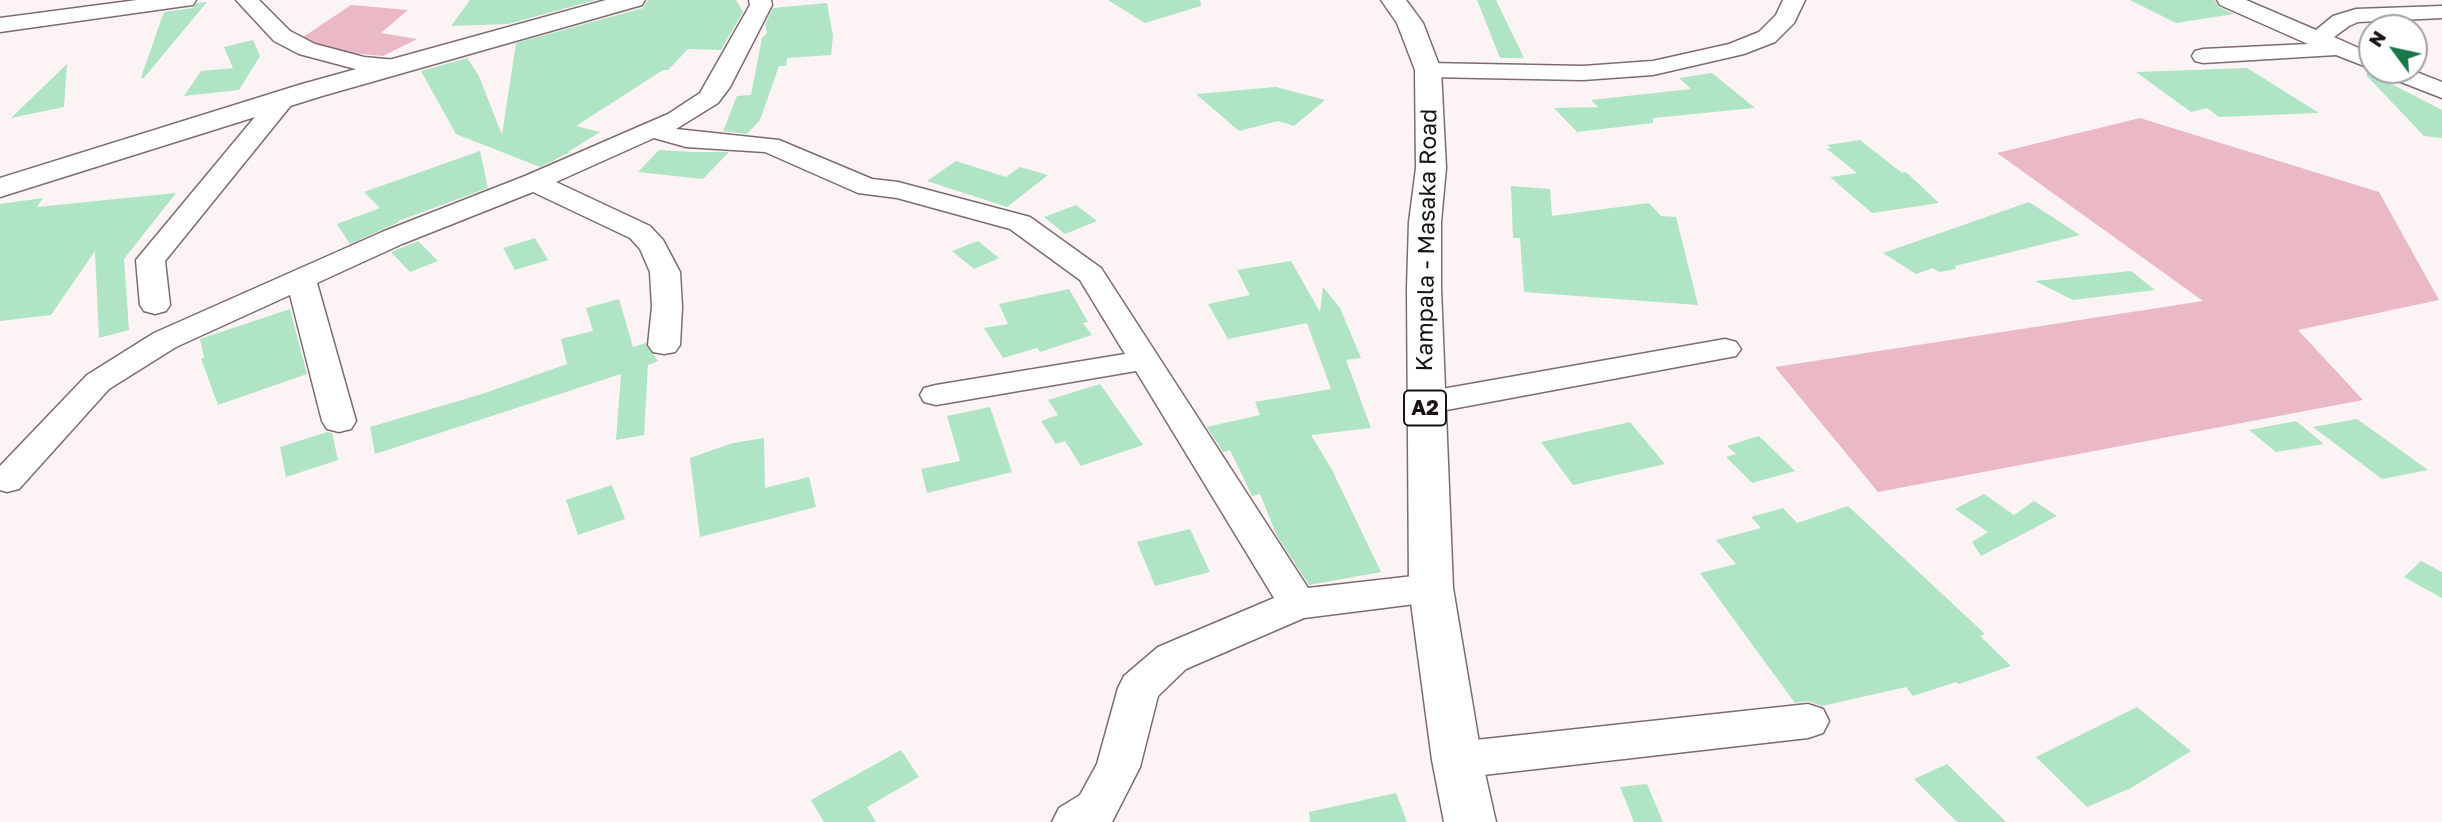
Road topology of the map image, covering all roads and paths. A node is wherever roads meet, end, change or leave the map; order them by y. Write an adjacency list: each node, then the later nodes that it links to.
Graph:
1 (185, 0): 9 (street)
2 (247, 0): 14 (street)
3 (633, 0): 14 (main road)
4 (760, 0): 19 (street)
5 (1393, 0): 15 (main road, Kampala - Masaka Road / A2)
6 (1794, 0): 15 (street)
7 (2228, 0): 10 (street)
8 (2442, 12): 10 (street)
9 (0, 25)
10 (2317, 40): 11 (street)
11 (2339, 49): 12 (street); 13 (street)
12 (2203, 56)
13 (2358, 56)
14 (396, 67): 18 (main road)
15 (1428, 70): 28 (main road, Kampala - Masaka Road / A2)
16 (2425, 84): 17 (street)
17 (2442, 91)
18 (283, 99): 21 (main road); 23 (street)
19 (655, 131): 20 (street); 26 (street)
20 (534, 182): 22 (street); 24 (street)
21 (0, 188)
22 (301, 279): 29 (street); 30 (street)
23 (155, 305)
24 (664, 345)
25 (1726, 349): 28 (street)
26 (1145, 360): 27 (street); 32 (street)
27 (936, 395)
28 (1425, 403): 31 (main road, Kampala - Masaka Road / A2)
29 (339, 421)
30 (7, 480)
31 (1431, 588): 32 (street); 34 (main road, Kampala - Masaka Road / A2)
32 (1298, 604): 35 (street)
33 (1808, 721): 34 (street)
34 (1457, 760): 36 (main road, Kampala - Masaka Road / A2)
35 (1075, 822)
36 (1470, 822)

